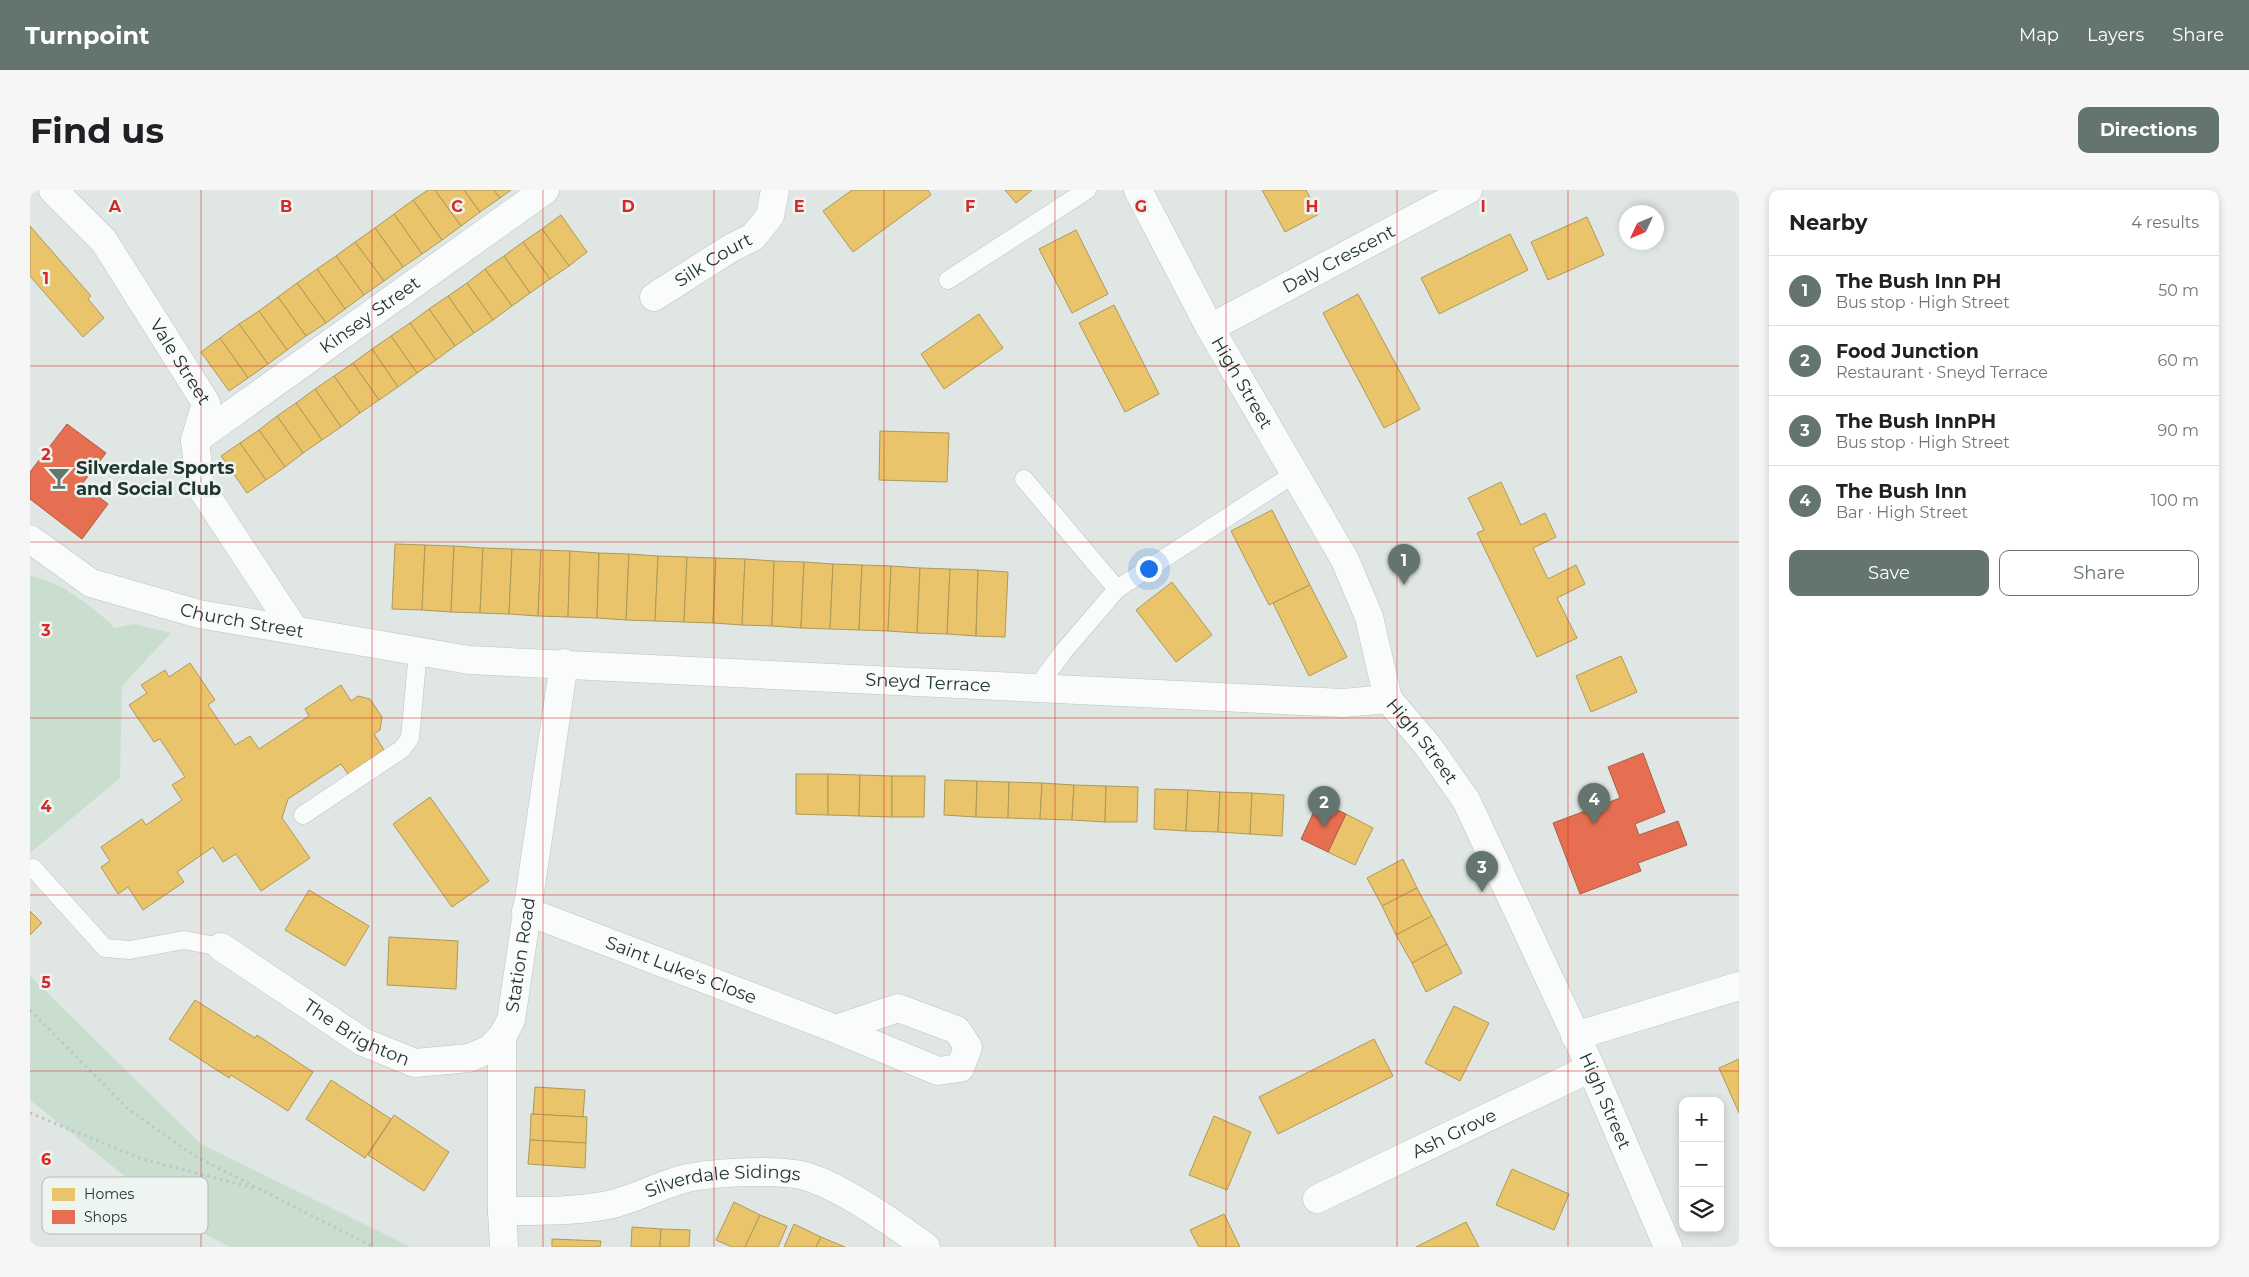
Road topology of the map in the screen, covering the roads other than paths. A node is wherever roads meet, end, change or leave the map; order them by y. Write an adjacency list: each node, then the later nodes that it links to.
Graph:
1 (53, 190): 10 (street, Vale Street)
2 (545, 190): 10 (street, Kinsey Street)
3 (775, 190): 8 (street, Silk Court)
4 (1087, 190): 7 (lane)
5 (1138, 190): 9 (street, High Street)
6 (1468, 190): 9 (street, Daly Crescent)
7 (948, 280)
8 (654, 297)
9 (1210, 328): 11 (street, High Street)
10 (195, 440): 15 (street, Vale Street)
11 (1294, 474): 14 (lane); 20 (street, High Street)
12 (1024, 480): 14 (lane)
13 (30, 539): 15 (street, Church Street)
14 (1117, 589): 19 (lane)
15 (294, 629): 16 (street, Church Street)
16 (418, 651): 17 (street, Church Street); 21 (lane)
17 (469, 660): 18 (street, Sneyd Terrace)
18 (564, 663): 19 (street, Sneyd Terrace); 23 (street, Station Road)
19 (1037, 687): 20 (street, Sneyd Terrace)
20 (1388, 699): 27 (street, High Street)
21 (303, 815)
22 (33, 868): 24 (lane)
23 (526, 911): 26 (street, Saint Luke's Close); 28 (street, Station Road)
24 (221, 947): 28 (street, The Brighton)
25 (1739, 986): 27 (street)
26 (836, 1029)
27 (1575, 1036): 29 (street, High Street)
28 (502, 1037): 31 (street, Station Road)
29 (1591, 1068): 30 (street, Ash Grove); 34 (street, High Street)
30 (1317, 1198)
31 (502, 1210): 32 (street, Station Road); 33 (street, Silverdale Sidings)
32 (504, 1247)
33 (926, 1247)
34 (1668, 1247)

